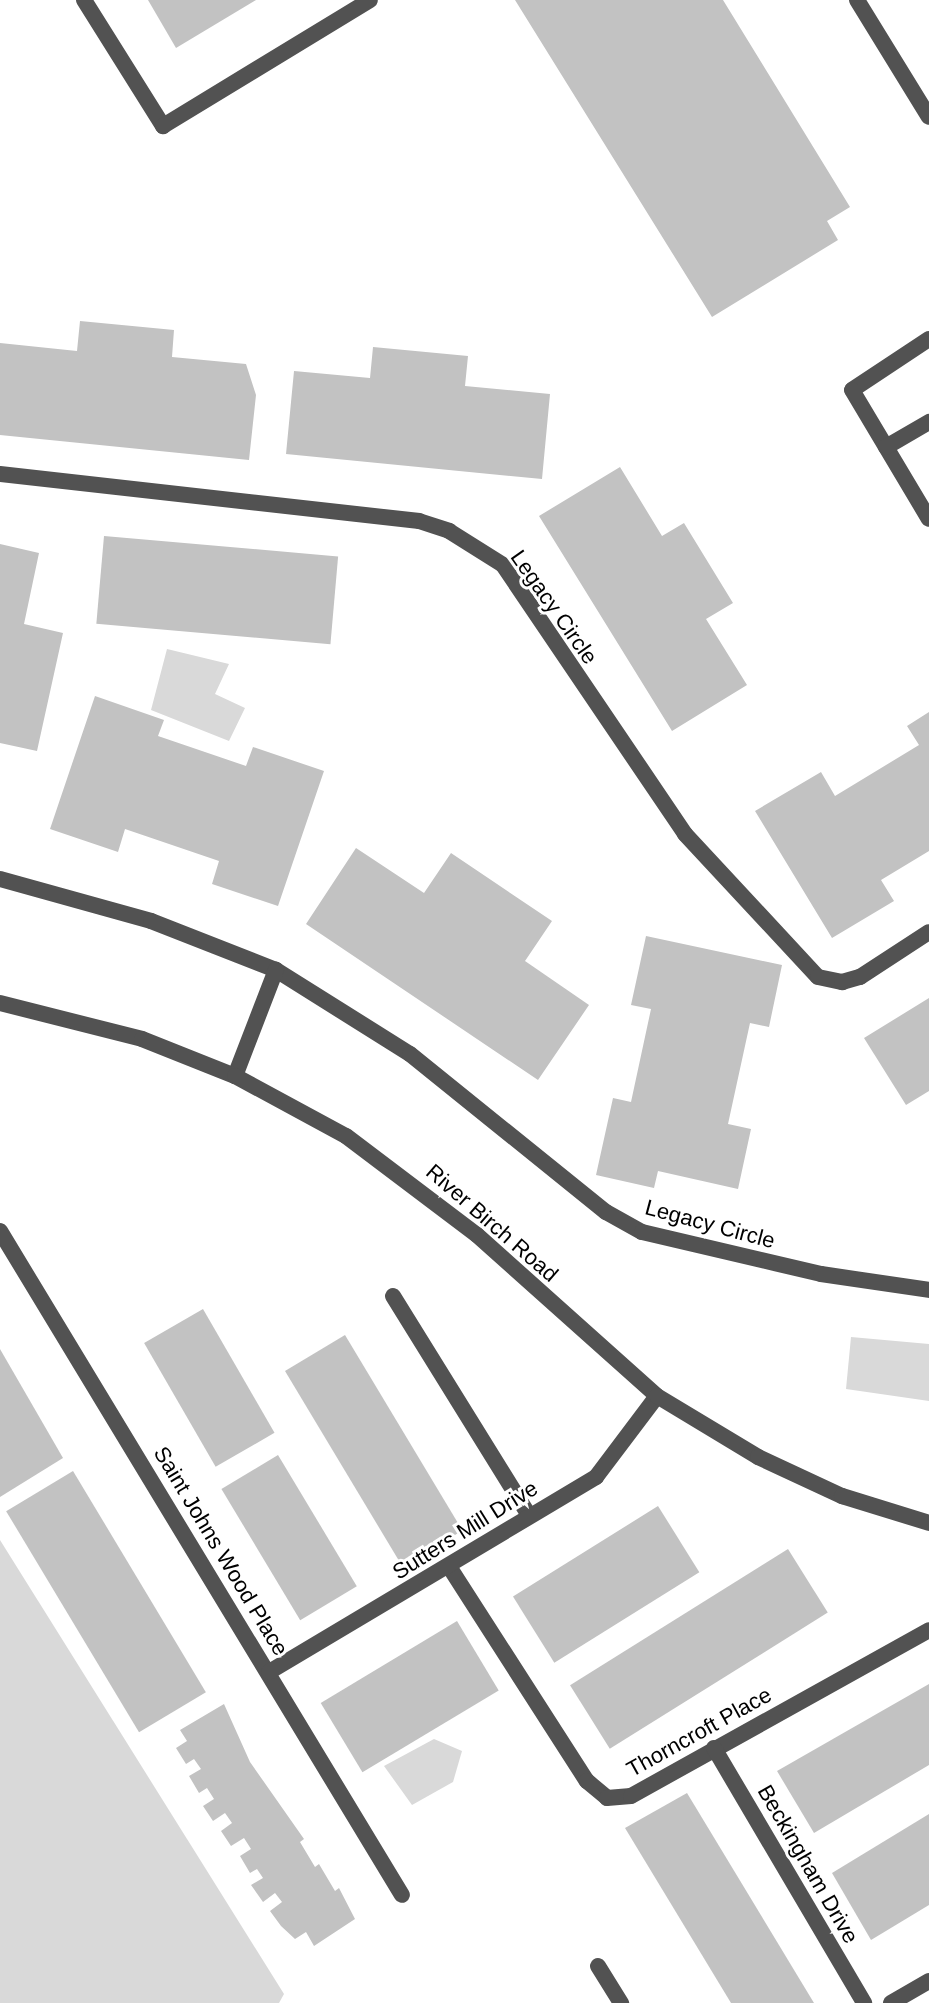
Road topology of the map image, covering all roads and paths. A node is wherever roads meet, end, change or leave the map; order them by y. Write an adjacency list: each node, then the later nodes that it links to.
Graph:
1 (84, 0): 2 (street)
2 (370, 0)
3 (857, 0): 4 (street)
4 (929, 117)
5 (929, 339): 7 (street)
6 (929, 422): 7 (street)
7 (886, 447): 9 (street)
8 (0, 474): 11 (street, Legacy Circle)
9 (929, 518)
10 (0, 879): 12 (street, Legacy Circle)
11 (929, 932)
12 (276, 970): 14 (street); 16 (street, Legacy Circle)
13 (0, 1003): 14 (street, River Birch Road)
14 (235, 1076): 18 (street, River Birch Road)
15 (0, 1231): 23 (street, Saint Johns Wood Place)
16 (929, 1290)
17 (393, 1296): 19 (street)
18 (657, 1396): 19 (street, Sutters Mill Drive); 20 (street, River Birch Road)
19 (529, 1515): 21 (street, Sutters Mill Drive)
20 (929, 1523)
21 (450, 1568): 23 (street, Sutters Mill Drive); 24 (street, Thorncroft Place)
22 (929, 1630): 24 (street, Thorncroft Place)
23 (269, 1672): 25 (street, Saint Johns Wood Place)
24 (714, 1748): 29 (street, Beckingham Drive)
25 (402, 1895)
26 (598, 1966): 28 (street)
27 (929, 1981): 30 (street)
28 (621, 2003)
29 (864, 2003)
30 (891, 2003)

